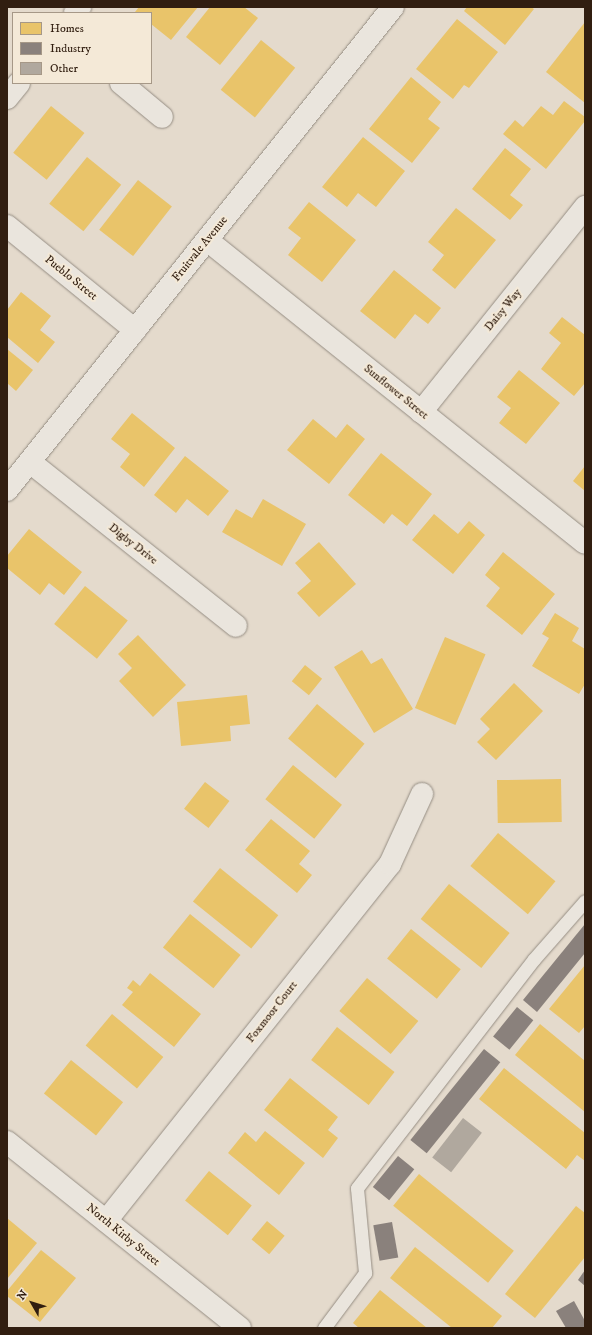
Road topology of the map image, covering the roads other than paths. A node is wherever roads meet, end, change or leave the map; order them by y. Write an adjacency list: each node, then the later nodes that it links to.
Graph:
1 (393, 7): 8 (street, Fruitvale Avenue)
2 (18, 84): 4 (street)
3 (122, 84): 5 (street)
4 (7, 98)
5 (162, 117)
6 (585, 207): 10 (street, Daisy Way)
7 (7, 226): 9 (street, Pueblo Street)
8 (207, 240): 9 (street, Fruitvale Avenue); 10 (street, Sunflower Street)
9 (135, 330): 11 (street, Fruitvale Avenue)
10 (421, 412): 13 (street, Sunflower Street)
11 (30, 462): 12 (street, Fruitvale Avenue); 14 (street, Digby Drive)
12 (7, 490)
13 (585, 543)
14 (236, 626)
15 (422, 794): 18 (street, Foxmoor Court)
16 (585, 901): 20 (lane)
17 (7, 1142): 18 (street, North Kirby Street)
18 (106, 1222): 19 (street, North Kirby Street)
19 (240, 1328)
20 (324, 1328)

